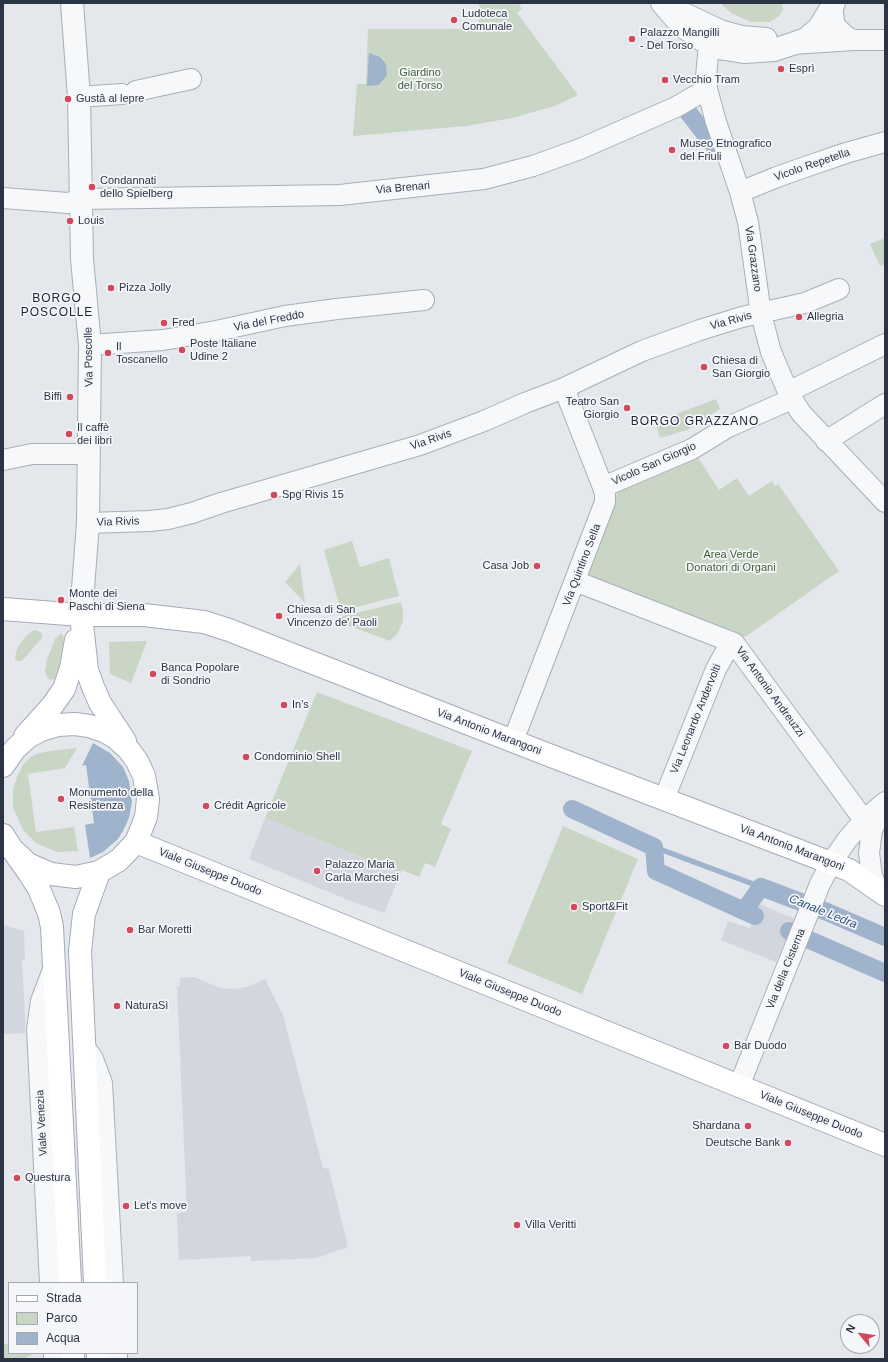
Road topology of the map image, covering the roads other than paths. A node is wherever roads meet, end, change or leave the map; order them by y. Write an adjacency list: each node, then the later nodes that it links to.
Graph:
1 (72, 3): 13 (street, Via Poscolle)
2 (662, 3): 8 (street)
3 (666, 3): 5 (street)
4 (833, 4): 5 (street); 6 (street); 9 (street)
5 (703, 23): 8 (street, Via Grazzano)
6 (854, 40): 7 (street); 9 (street)
7 (885, 40)
8 (709, 44): 10 (street); 12 (street, Via Grazzano)
9 (792, 44): 10 (street)
10 (737, 51): 12 (street)
11 (190, 79): 13 (street)
12 (707, 83): 15 (street, Via Grazzano); 17 (street, Via Brenari)
13 (79, 97): 17 (street, Via Poscolle)
14 (885, 142): 15 (street, Vicolo Repetella)
15 (740, 192): 20 (street, Via Grazzano)
16 (3, 198): 17 (street, Via Brenari)
17 (81, 199): 22 (street, Via Poscolle)
18 (839, 289): 20 (street, Via Rivis)
19 (424, 300): 22 (street, Via del Freddo)
20 (761, 314): 23 (street, Via Rivis); 24 (street, Via Grazzano)
21 (885, 344): 24 (street, Vicolo San Giorgio)
22 (90, 345): 27 (street, Via Poscolle)
23 (564, 388): 29 (street, Via Quintino Sella); 31 (street, Via Rivis)
24 (790, 396): 26 (street, Via Grazzano); 29 (street, Vicolo San Giorgio)
25 (885, 404): 26 (street)
26 (826, 441): 30 (street, Via Grazzano)
27 (88, 454): 28 (street); 31 (street, Via Poscolle)
28 (3, 460)
29 (603, 486): 32 (street, Via Quintino Sella)
30 (881, 490)
31 (88, 523): 34 (street, Via Poscolle)
32 (575, 581): 35 (street, Via Antonio Andreuzzi); 36 (street, Via Quintino Sella)
33 (3, 609): 34 (main road, Via Antonio Marangoni)
34 (81, 615): 36 (main road, Via Antonio Marangoni); 37 (main road); 38 (main road)
35 (734, 643): 39 (street, Via Leonardo Andervolti); 41 (street, Via Antonio Andreuzzi)
36 (513, 741): 39 (main road, Via Antonio Marangoni)
37 (9, 757): 38 (main road)
38 (137, 761): 43 (main road)
39 (664, 799): 44 (main road, Via Antonio Marangoni)
40 (885, 802): 41 (street, Via della Cisterna); 46 (street, Via della Cisterna)
41 (864, 820): 44 (street, Via della Cisterna)
42 (8, 842): 45 (main road); 47 (main road, Viale Venezia)
43 (136, 842): 45 (main road); 49 (main road, Viale Giuseppe Duodo)
44 (831, 863): 46 (main road, Via Antonio Marangoni); 49 (street, Via della Cisterna)
45 (99, 872): 48 (main road)
46 (882, 892)
47 (55, 965): 51 (street, Viale Venezia); 52 (main road, Viale Venezia)
48 (84, 1046): 53 (main road); 54 (street)
49 (739, 1086): 50 (main road, Viale Giuseppe Duodo)
50 (885, 1145)
51 (50, 1282)
52 (70, 1282)
53 (95, 1282)
54 (113, 1282)

